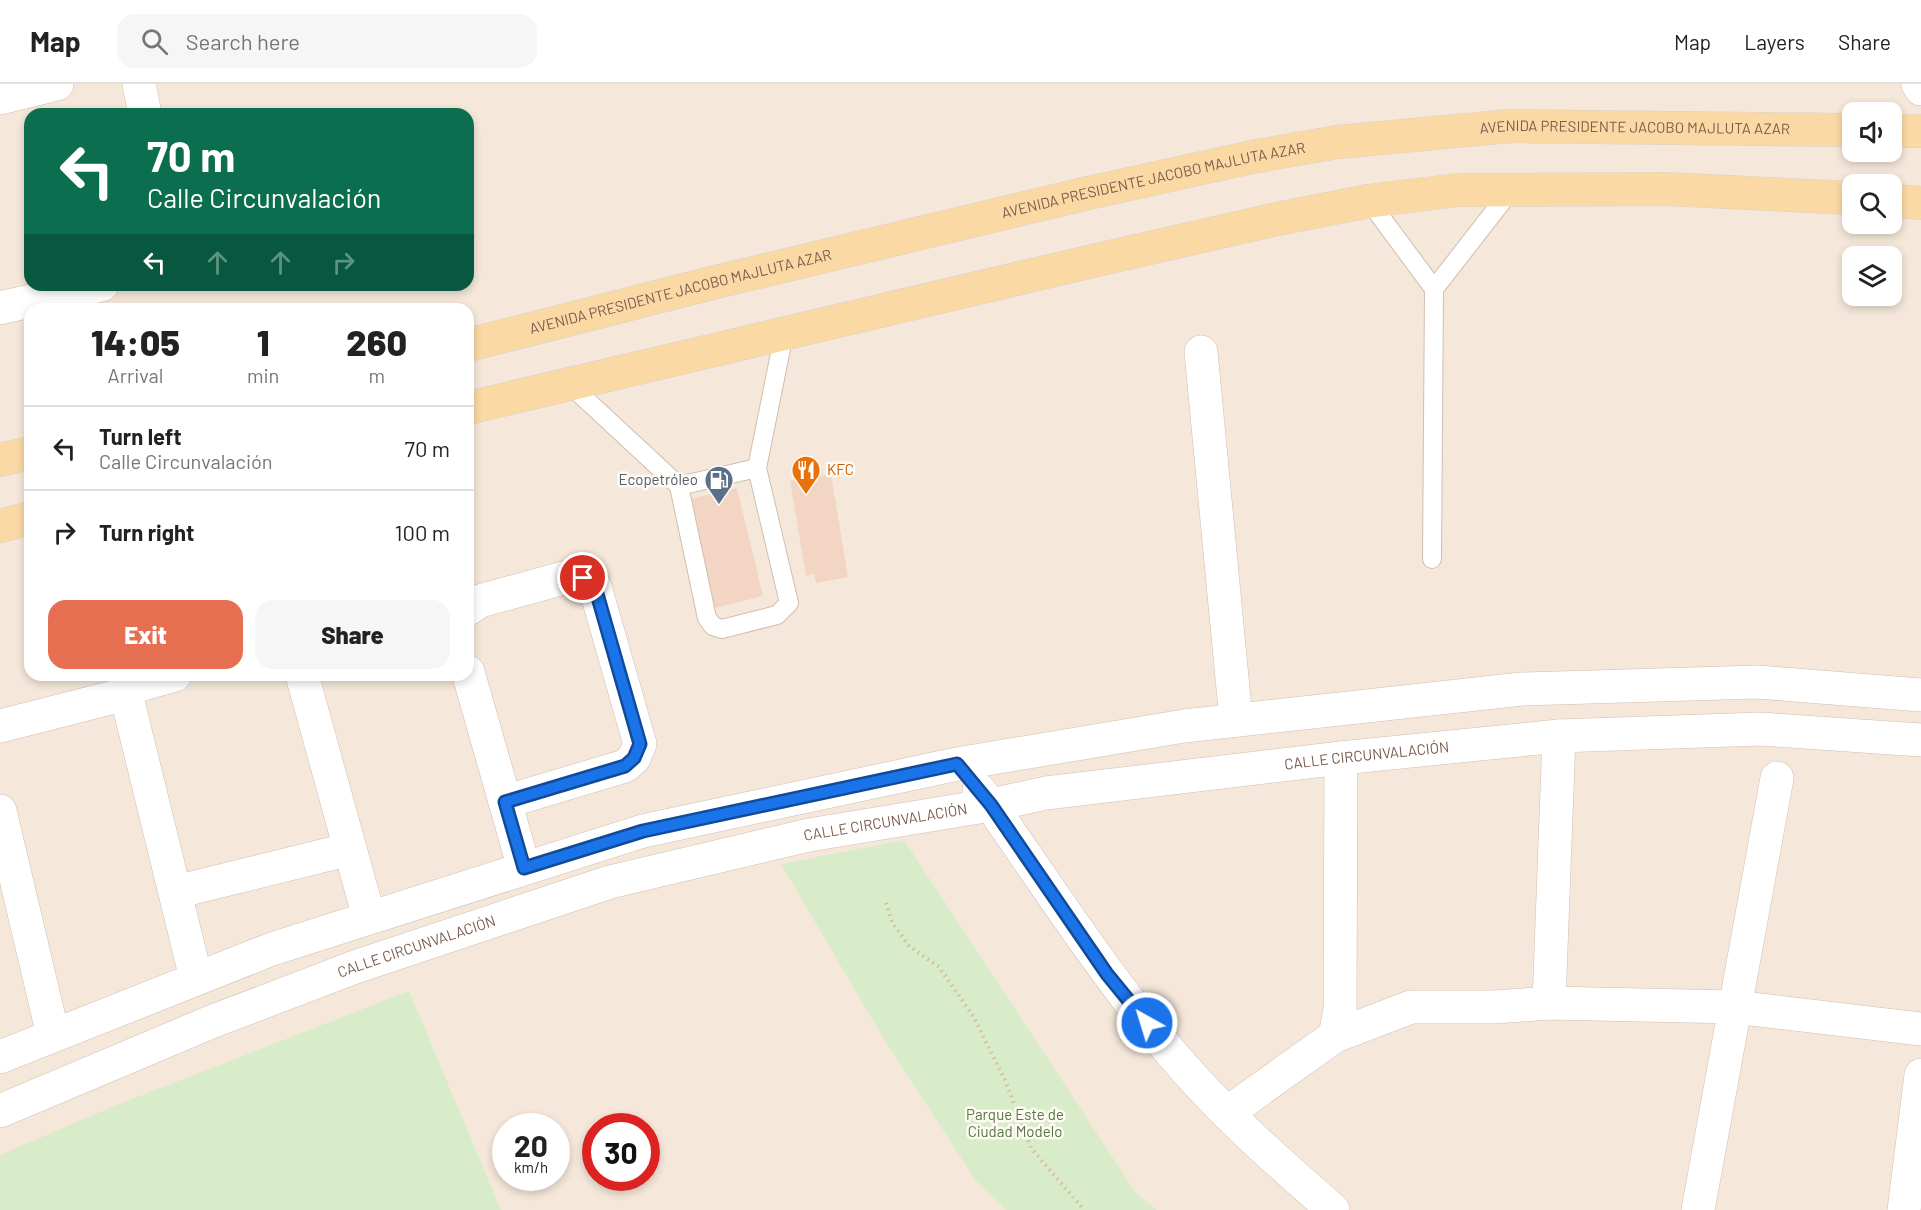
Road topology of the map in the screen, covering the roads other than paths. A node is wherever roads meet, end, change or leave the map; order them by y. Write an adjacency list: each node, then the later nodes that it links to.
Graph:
1 (57, 84): 5 (street)
2 (139, 84): 6 (street)
3 (1918, 84): 4 (street)
4 (1921, 89)
5 (0, 98)
6 (144, 108)
7 (1842, 130): 19 (main road, AVENIDA PRESIDENTE JACOBO MAJLUTA AZAR)
8 (1902, 131): 9 (main road)
9 (1921, 131)
10 (1511, 190): 11 (main road); 12 (main road); 15 (lane)
11 (1842, 198)
12 (1369, 201): 15 (lane); 18 (main road)
13 (1902, 202): 14 (main road)
14 (1921, 203)
15 (1434, 289): 29 (lane)
16 (75, 291): 17 (street)
17 (0, 308)
18 (784, 334): 21 (main road); 25 (lane)
19 (474, 343)
20 (1201, 352): 36 (street)
21 (568, 383): 22 (main road); 26 (lane)
22 (474, 406)
23 (24, 454): 24 (main road)
24 (0, 460)
25 (757, 468): 26 (lane); 26 (lane)
26 (679, 486)
27 (24, 520): 28 (main road)
28 (0, 526)
29 (1432, 559)
30 (474, 605): 43 (street)
31 (154, 681): 34 (street)
32 (304, 681): 46 (street)
33 (471, 681): 43 (street)
34 (126, 694): 37 (street); 48 (street)
35 (1921, 695): 36 (street)
36 (1236, 720): 41 (street)
37 (0, 726)
38 (1559, 736): 39 (street, CALLE CIRCUNVALACIÓN); 40 (street, CALLE CIRCUNVALACIÓN); 51 (street)
39 (1921, 740)
40 (1341, 758): 44 (street, CALLE CIRCUNVALACIÓN); 55 (street)
41 (957, 764): 44 (street); 47 (street)
42 (1777, 777): 52 (street)
43 (505, 802): 47 (street)
44 (991, 805): 58 (street, CALLE CIRCUNVALACIÓN); 59 (street)
45 (0, 811): 54 (street)
46 (350, 849): 48 (street); 49 (street)
47 (524, 868): 49 (street)
48 (176, 892): 50 (street)
49 (369, 917): 50 (street)
50 (196, 978): 54 (street)
51 (1549, 1003): 52 (street); 55 (street)
52 (1735, 1007): 53 (street); 61 (street)
53 (1921, 1029)
54 (53, 1035): 56 (street)
55 (1335, 1036): 59 (street)
56 (0, 1057)
57 (1921, 1075): 62 (street)
58 (0, 1111)
59 (1227, 1113): 60 (street)
60 (1333, 1210)
61 (1698, 1210)
62 (1904, 1210)

